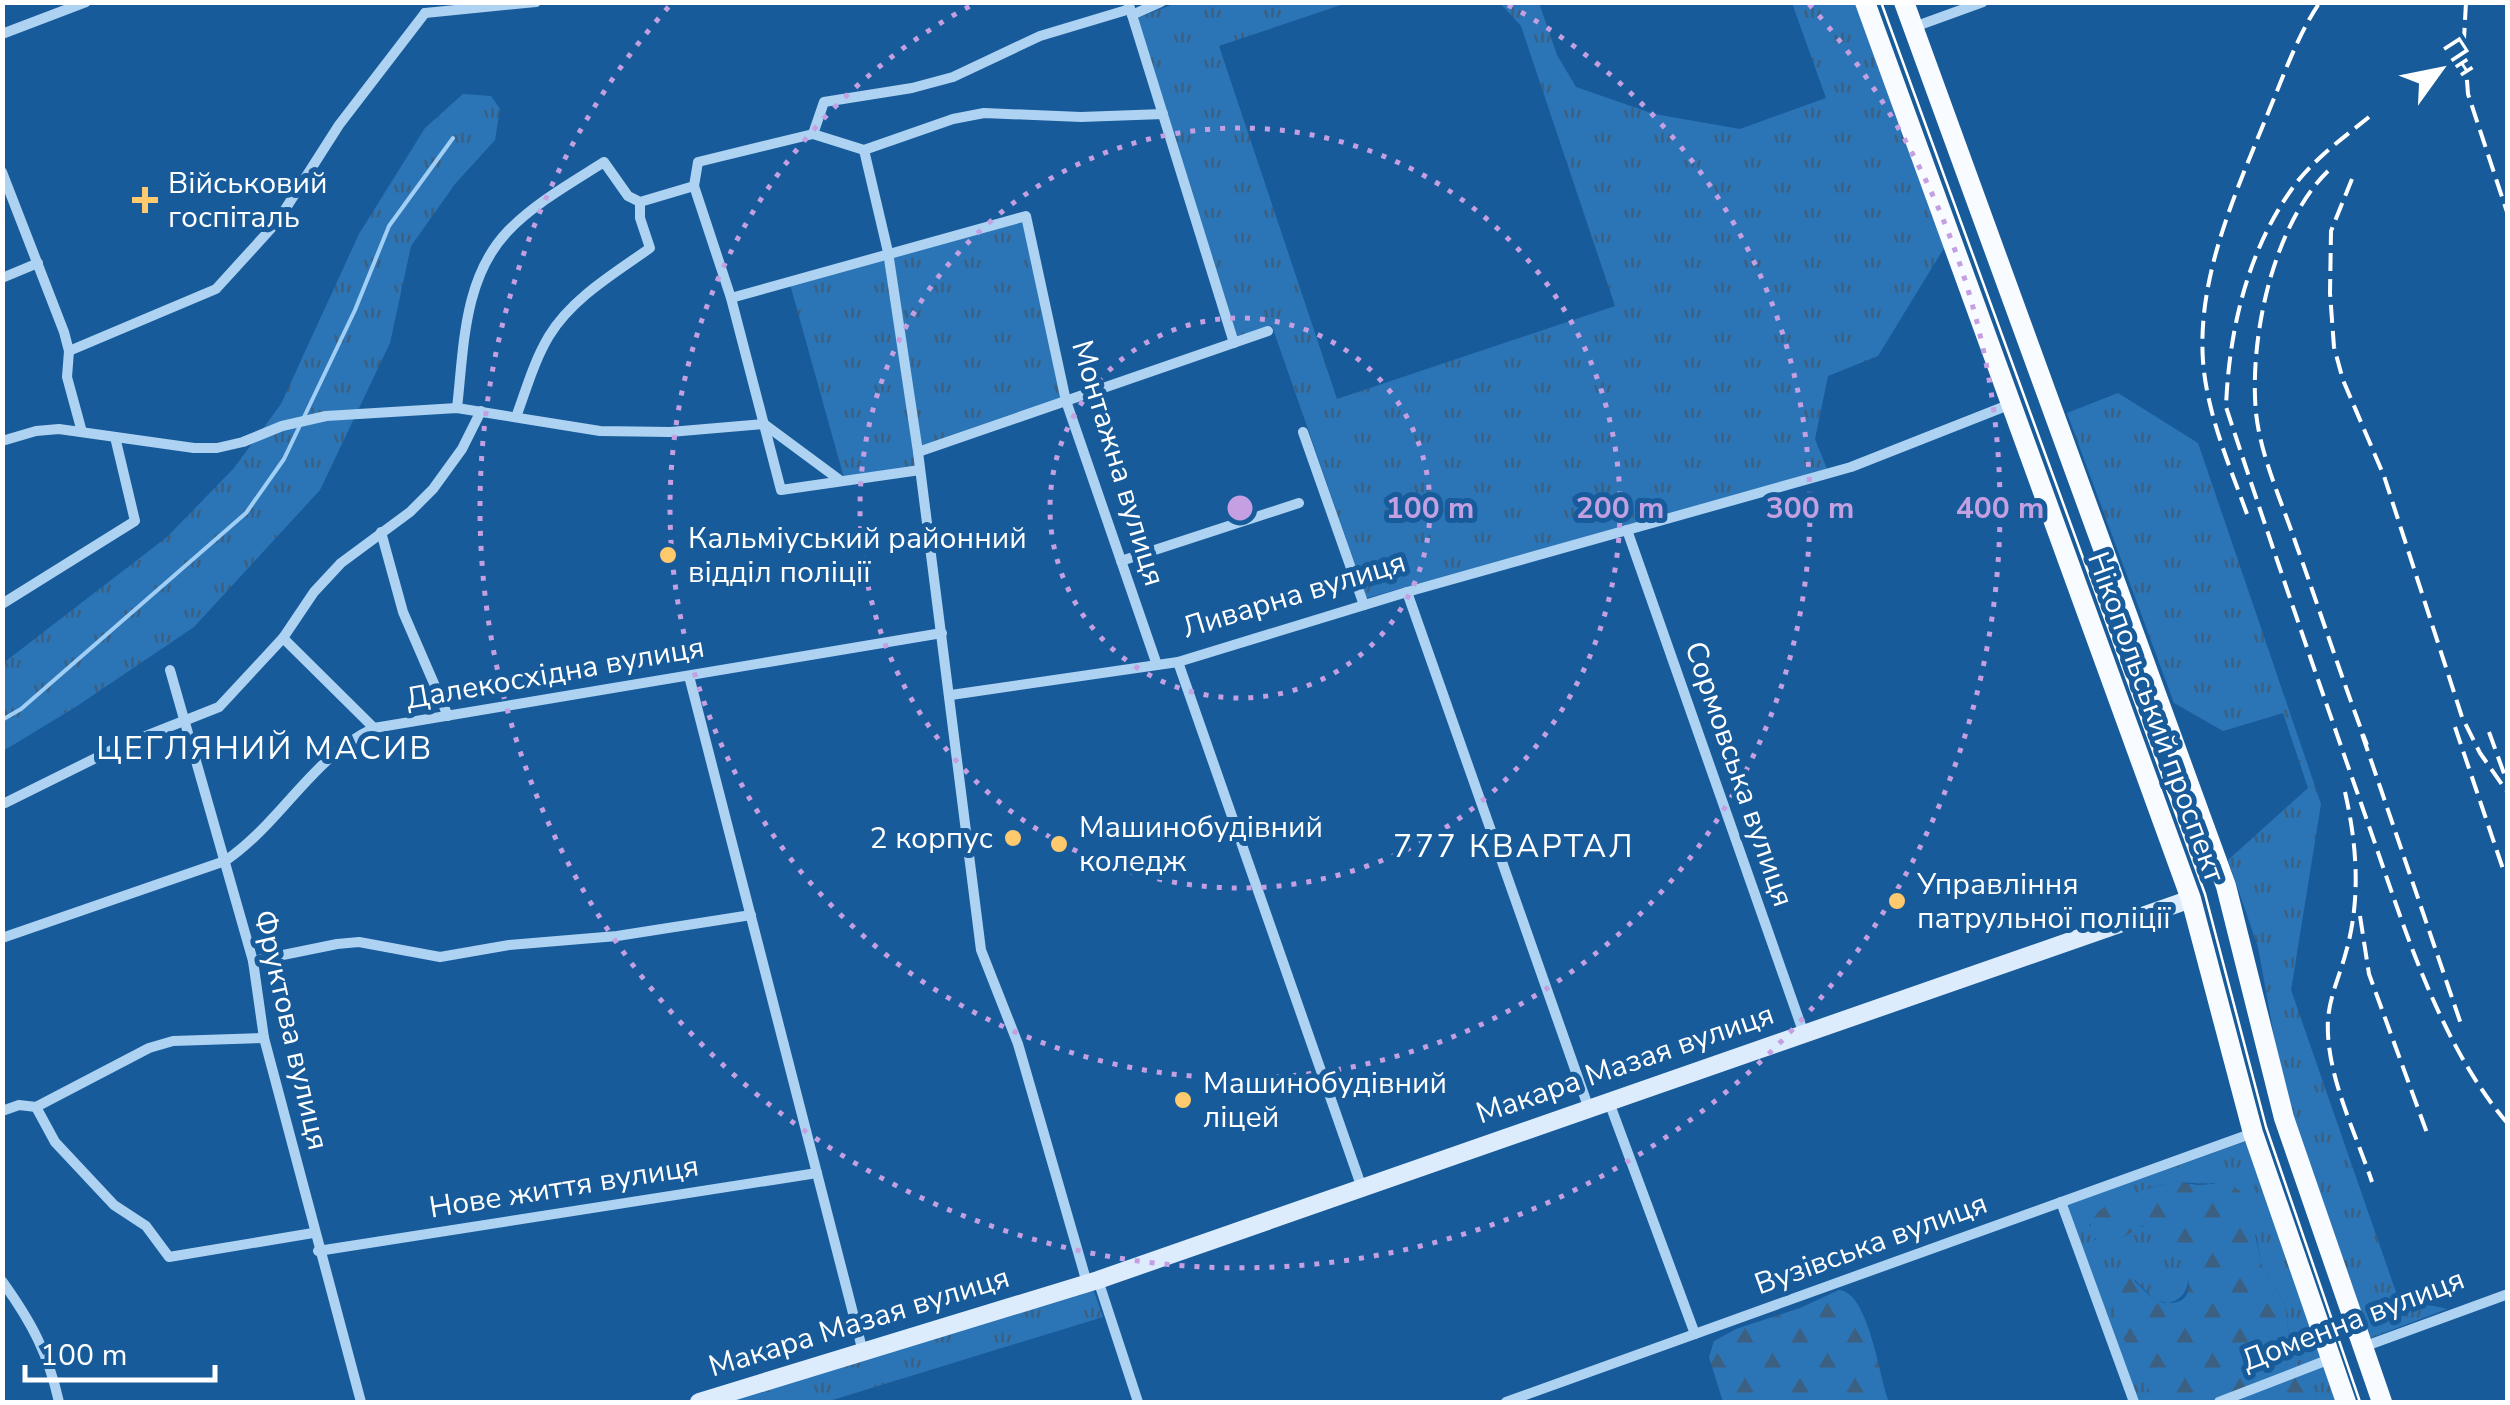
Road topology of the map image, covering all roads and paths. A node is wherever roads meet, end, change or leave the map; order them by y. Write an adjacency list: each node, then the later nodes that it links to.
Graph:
1 (86, 2): 10 (street)
2 (536, 2): 7 (street)
3 (1162, 2): 8 (street)
4 (1865, 2): 26 (main road, Нікопольський проспект)
5 (1904, 2): 9 (main road, Нікопольський проспект)
6 (1983, 2): 9 (street)
7 (422, 8): 23 (street)
8 (1130, 9): 11 (street); 12 (street)
9 (1914, 28): 24 (main road, Нікопольський проспект)
10 (2, 34)
11 (1162, 114): 13 (street); 22 (street)
12 (813, 134): 13 (street); 15 (street)
13 (864, 150): 17 (street)
14 (2, 172): 18 (street)
15 (694, 186): 16 (street); 20 (street)
16 (640, 202): 27 (street); 29 (street)
17 (888, 252): 20 (street); 25 (street, Монтажна вулиця); 35 (street)
18 (38, 264): 19 (street); 23 (street)
19 (2, 278)
20 (731, 298): 30 (street)
21 (1268, 331): 22 (street)
22 (1234, 343): 25 (street)
23 (69, 352): 31 (street)
24 (2046, 391): 26 (main road, Ливарна вулиця); 57 (main road, Нікопольський проспект)
25 (1066, 401): 35 (street); 41 (street, Монтажна вулиця)
26 (2011, 404): 39 (street, Ливарна вулиця); 58 (main road, Нікопольський проспект)
27 (457, 408): 28 (street); 33 (street)
28 (480, 410): 29 (street); 40 (street)
29 (516, 417): 30 (street)
30 (764, 424): 37 (street); 37 (street)
31 (82, 432): 33 (street); 34 (street)
32 (1303, 432): 44 (street)
33 (114, 437): 43 (street)
34 (2, 440)
35 (918, 452): 36 (street)
36 (920, 470): 37 (street); 45 (street)
37 (842, 481)
38 (1299, 503): 41 (street)
39 (1627, 530): 42 (street, Ливарна вулиця); 62 (street, Сормовська вулиця)
40 (382, 532): 46 (street); 52 (street)
41 (1121, 561): 48 (street, Монтажна вулиця)
42 (1407, 592): 44 (street, Ливарна вулиця); 66 (street)
43 (2, 604)
44 (1364, 605): 47 (street, Ливарна вулиця)
45 (942, 633): 50 (street, Далекосхідна вулиця); 51 (street)
46 (283, 638): 53 (street); 54 (street)
47 (1178, 662): 48 (street, Ливарна вулиця); 70 (street)
48 (1157, 665): 51 (street, Ливарна вулиця)
49 (170, 670): 53 (street, Фруктова вулиця)
50 (689, 676): 52 (street, Далекосхідна вулиця); 59 (street)
51 (951, 695): 75 (street)
52 (448, 716): 54 (street, Далекосхідна вулиця)
53 (183, 723): 55 (street); 56 (street, Фруктова вулиця)
54 (374, 728): 56 (street, Далекосхідна вулиця)
55 (4, 802)
56 (225, 861): 60 (street, Далекосхідна вулиця); 61 (street, Фруктова вулиця)
57 (2226, 886): 58 (main road, Макара Мазая вулиця); 78 (main road, Нікопольський проспект)
58 (2191, 898): 62 (main road, Макара Мазая вулиця); 68 (main road, Нікопольський проспект)
59 (750, 915): 61 (street); 69 (street)
60 (2, 938)
61 (253, 961): 63 (street, Фруктова вулиця)
62 (1804, 1034): 64 (main road, Макара Мазая вулиця)
63 (264, 1038): 65 (street); 72 (street, Фруктова вулиця)
64 (1609, 1102): 66 (main road, Макара Мазая вулиця); 77 (street)
65 (36, 1107): 67 (street); 72 (street)
66 (1588, 1109): 70 (main road, Макара Мазая вулиця)
67 (2, 1111)
68 (2253, 1133): 71 (street, Вузівська вулиця); 80 (main road, Нікопольський проспект)
69 (817, 1173): 73 (street, Нове життя вулиця); 79 (street)
70 (1362, 1188): 75 (main road, Макара Мазая вулиця)
71 (2061, 1202): 77 (street, Вузівська вулиця); 86 (street)
72 (313, 1233): 73 (street, Фруктова вулиця)
73 (318, 1251): 82 (street, Фруктова вулиця)
74 (2, 1281): 81 (street)
75 (1092, 1282): 79 (main road, Макара Мазая вулиця); 84 (street)
76 (2508, 1294): 78 (street, Доменна вулиця)
77 (1695, 1334): 85 (street, Вузівська вулиця)
78 (2363, 1347): 80 (main road, Доменна вулиця); 89 (main road, Нікопольський проспект)
79 (863, 1352): 83 (main road, Макара Мазая вулиця)
80 (2331, 1359): 87 (street, Доменна вулиця); 88 (main road, Нікопольський проспект)
81 (59, 1402)
82 (361, 1402)
83 (699, 1402)
84 (1138, 1402)
85 (1506, 1402)
86 (2134, 1402)
87 (2220, 1402)
88 (2346, 1402)
89 (2382, 1402)

